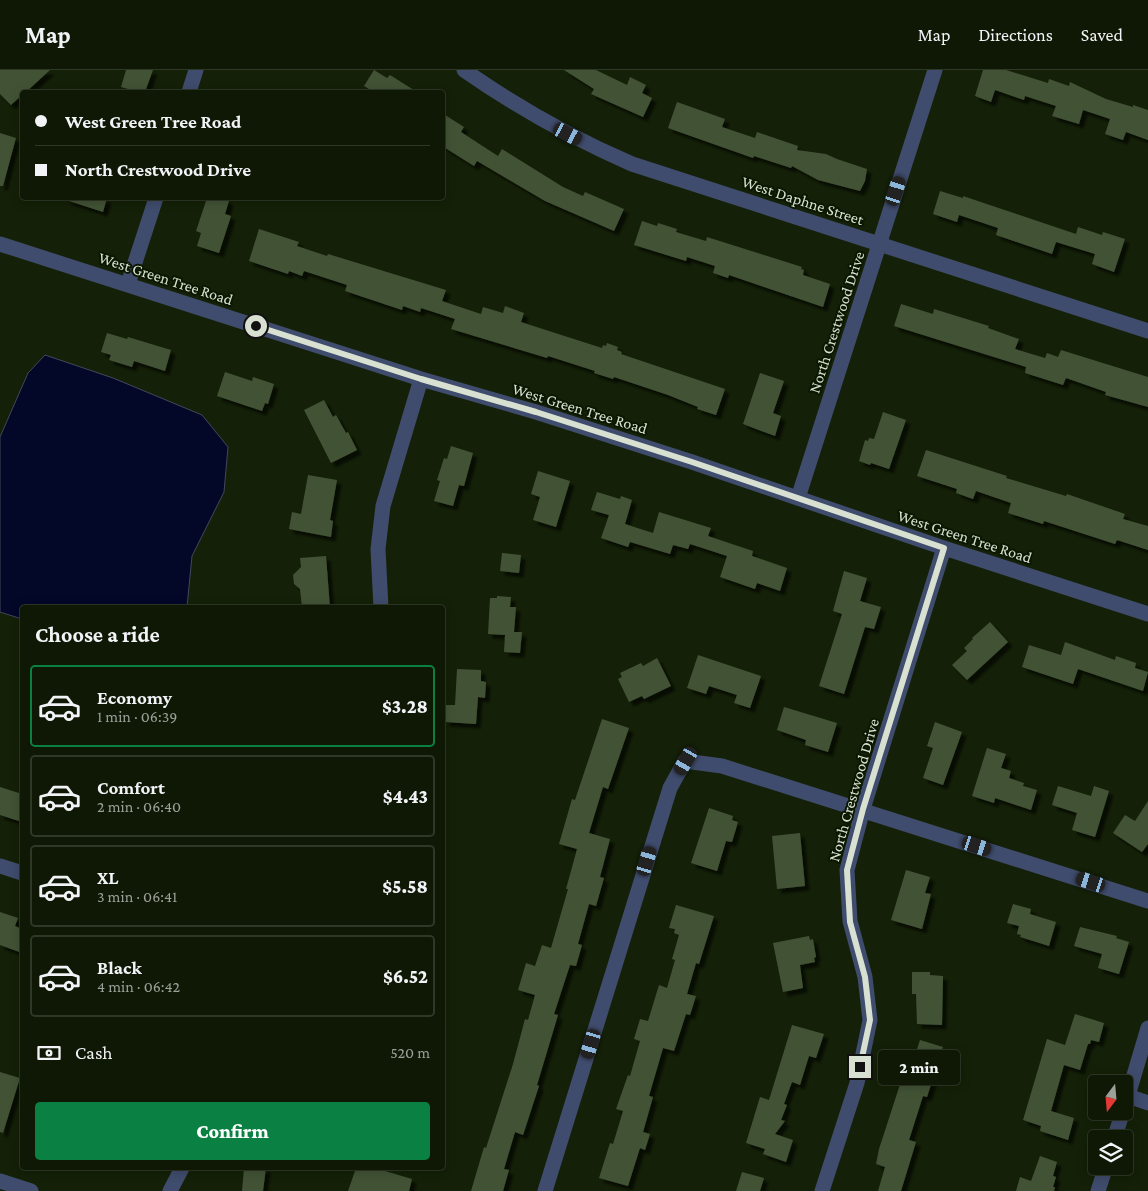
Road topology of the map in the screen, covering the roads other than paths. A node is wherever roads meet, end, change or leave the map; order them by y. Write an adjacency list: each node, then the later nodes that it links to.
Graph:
1 (196, 70): 4 (street)
2 (464, 70): 6 (street, West Daphne Street)
3 (935, 70): 6 (street, North Crestwood Drive)
4 (190, 90)
5 (155, 200): 8 (street)
6 (880, 243): 9 (street, West Daphne Street); 11 (street, North Crestwood Drive)
7 (0, 244): 8 (street, West Green Tree Road)
8 (128, 284): 10 (street, West Green Tree Road)
9 (1148, 331)
10 (421, 379): 11 (street, West Green Tree Road); 13 (street)
11 (798, 498): 12 (street, West Green Tree Road)
12 (944, 548): 14 (street, West Green Tree Road); 15 (street, North Crestwood Drive)
13 (381, 605)
14 (1148, 614)
15 (863, 809): 18 (street); 28 (street); 29 (street, North Crestwood Drive)
16 (0, 866): 17 (street)
17 (20, 872)
18 (1148, 900)
19 (1148, 1028): 20 (street)
20 (1133, 1079)
21 (1148, 1103): 22 (street)
22 (1133, 1105)
23 (181, 1170): 27 (street)
24 (1103, 1175): 30 (street)
25 (0, 1181): 26 (street)
26 (31, 1191)
27 (170, 1191)
28 (545, 1191)
29 (822, 1191)
30 (1098, 1191)

